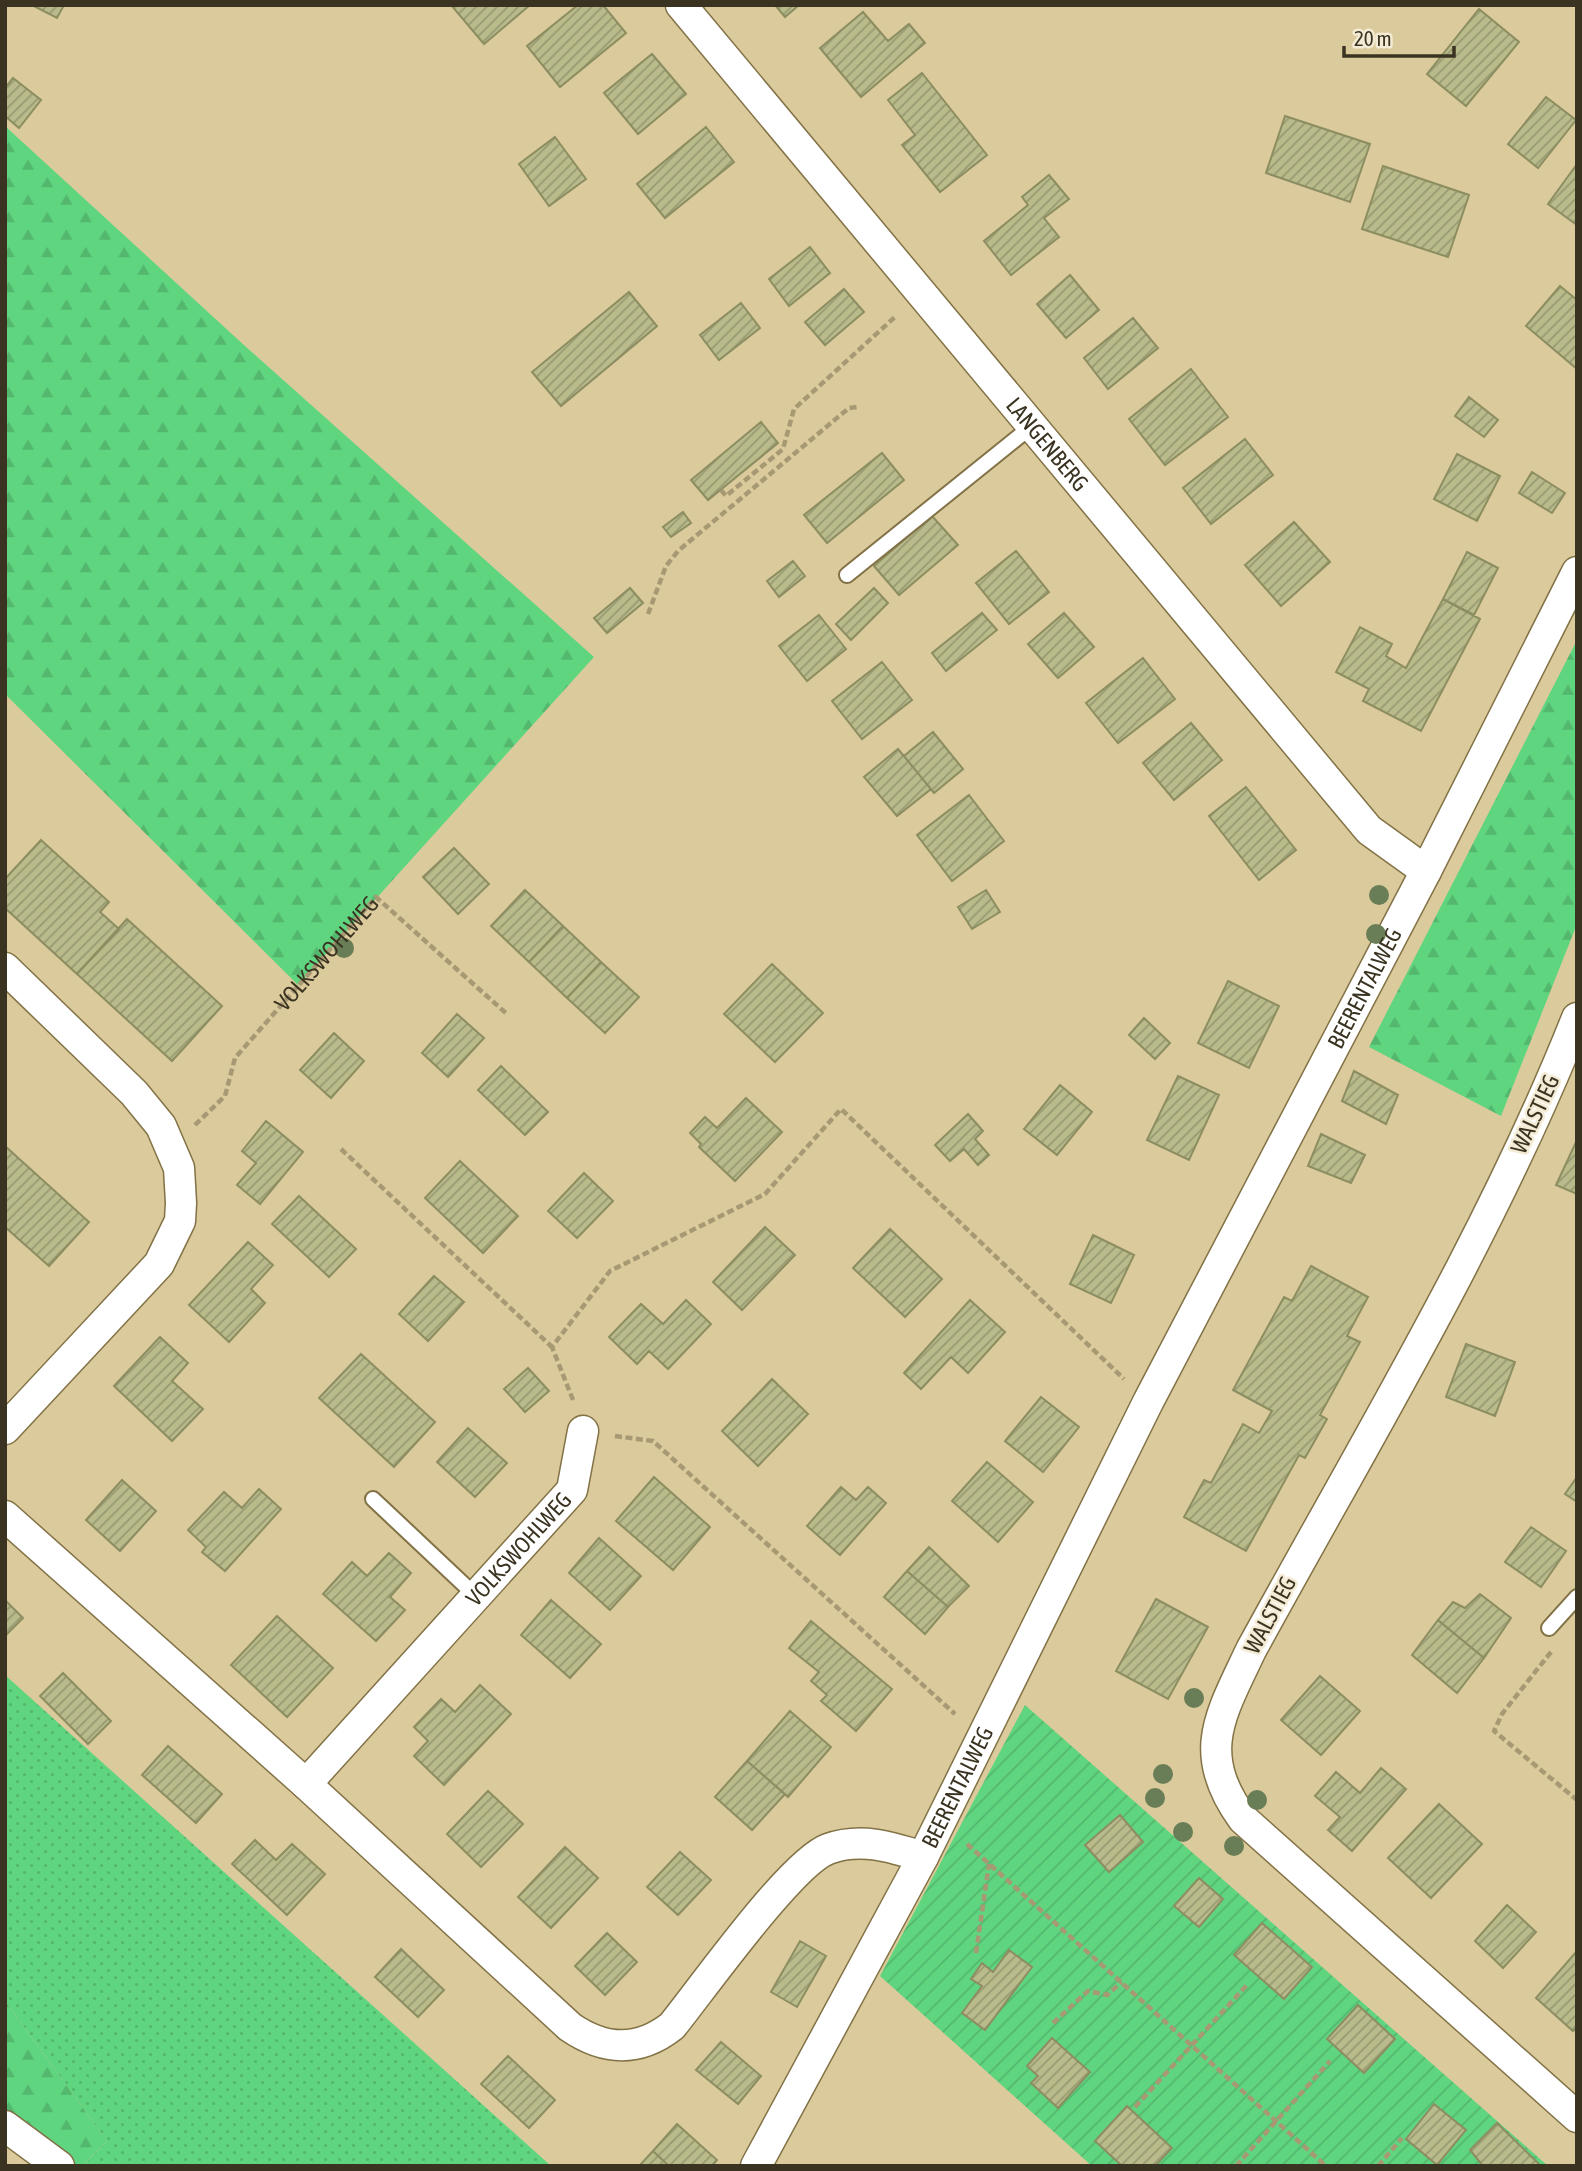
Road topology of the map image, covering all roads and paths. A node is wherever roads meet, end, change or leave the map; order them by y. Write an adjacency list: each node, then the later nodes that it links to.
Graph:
1 (681, 5): 2 (street, LANGENBERG)
2 (922, 294): 4 (street, LANGENBERG); 5 (path)
3 (857, 407): 8 (path)
4 (1032, 426): 7 (lane); 9 (street, LANGENBERG)
5 (721, 490)
6 (1577, 572): 9 (street, BEERENTALWEG)
7 (846, 575)
8 (648, 614)
9 (1426, 871): 16 (street, BEERENTALWEG)
10 (5, 968): 13 (street)
11 (508, 1015): 13 (path, VOLKSWOHLWEG)
12 (1577, 1018): 38 (street, WALSTIEG)
13 (170, 1141): 17 (street)
14 (341, 1149): 15 (path)
15 (552, 1347): 16 (path); 18 (path)
16 (1148, 1402): 25 (street, BEERENTALWEG)
17 (5, 1429)
18 (583, 1432): 21 (street, VOLKSWOHLWEG); 25 (path)
19 (373, 1499): 21 (lane)
20 (5, 1516): 26 (street)
21 (476, 1596): 26 (street, VOLKSWOHLWEG)
22 (1577, 1597): 23 (lane)
23 (1549, 1628)
24 (1552, 1651): 27 (path)
25 (982, 1738): 29 (street, BEERENTALWEG)
26 (306, 1784): 29 (street)
27 (1577, 1800)
28 (963, 1840): 30 (path)
29 (923, 1857): 43 (street, BEERENTALWEG)
30 (989, 1864): 31 (path); 32 (path)
31 (976, 1953)
32 (1122, 1982): 34 (path); 35 (path)
33 (1247, 1985): 35 (path)
34 (1053, 2023)
35 (1190, 2044): 37 (path); 39 (path)
36 (1330, 2061): 39 (path)
37 (1135, 2107)
38 (1577, 2117)
39 (1278, 2123): 44 (path); 45 (path)
40 (5, 2126): 42 (street)
41 (1402, 2138): 46 (path)
42 (59, 2166)
43 (756, 2166)
44 (1236, 2166)
45 (1326, 2166)
46 (1378, 2166)

